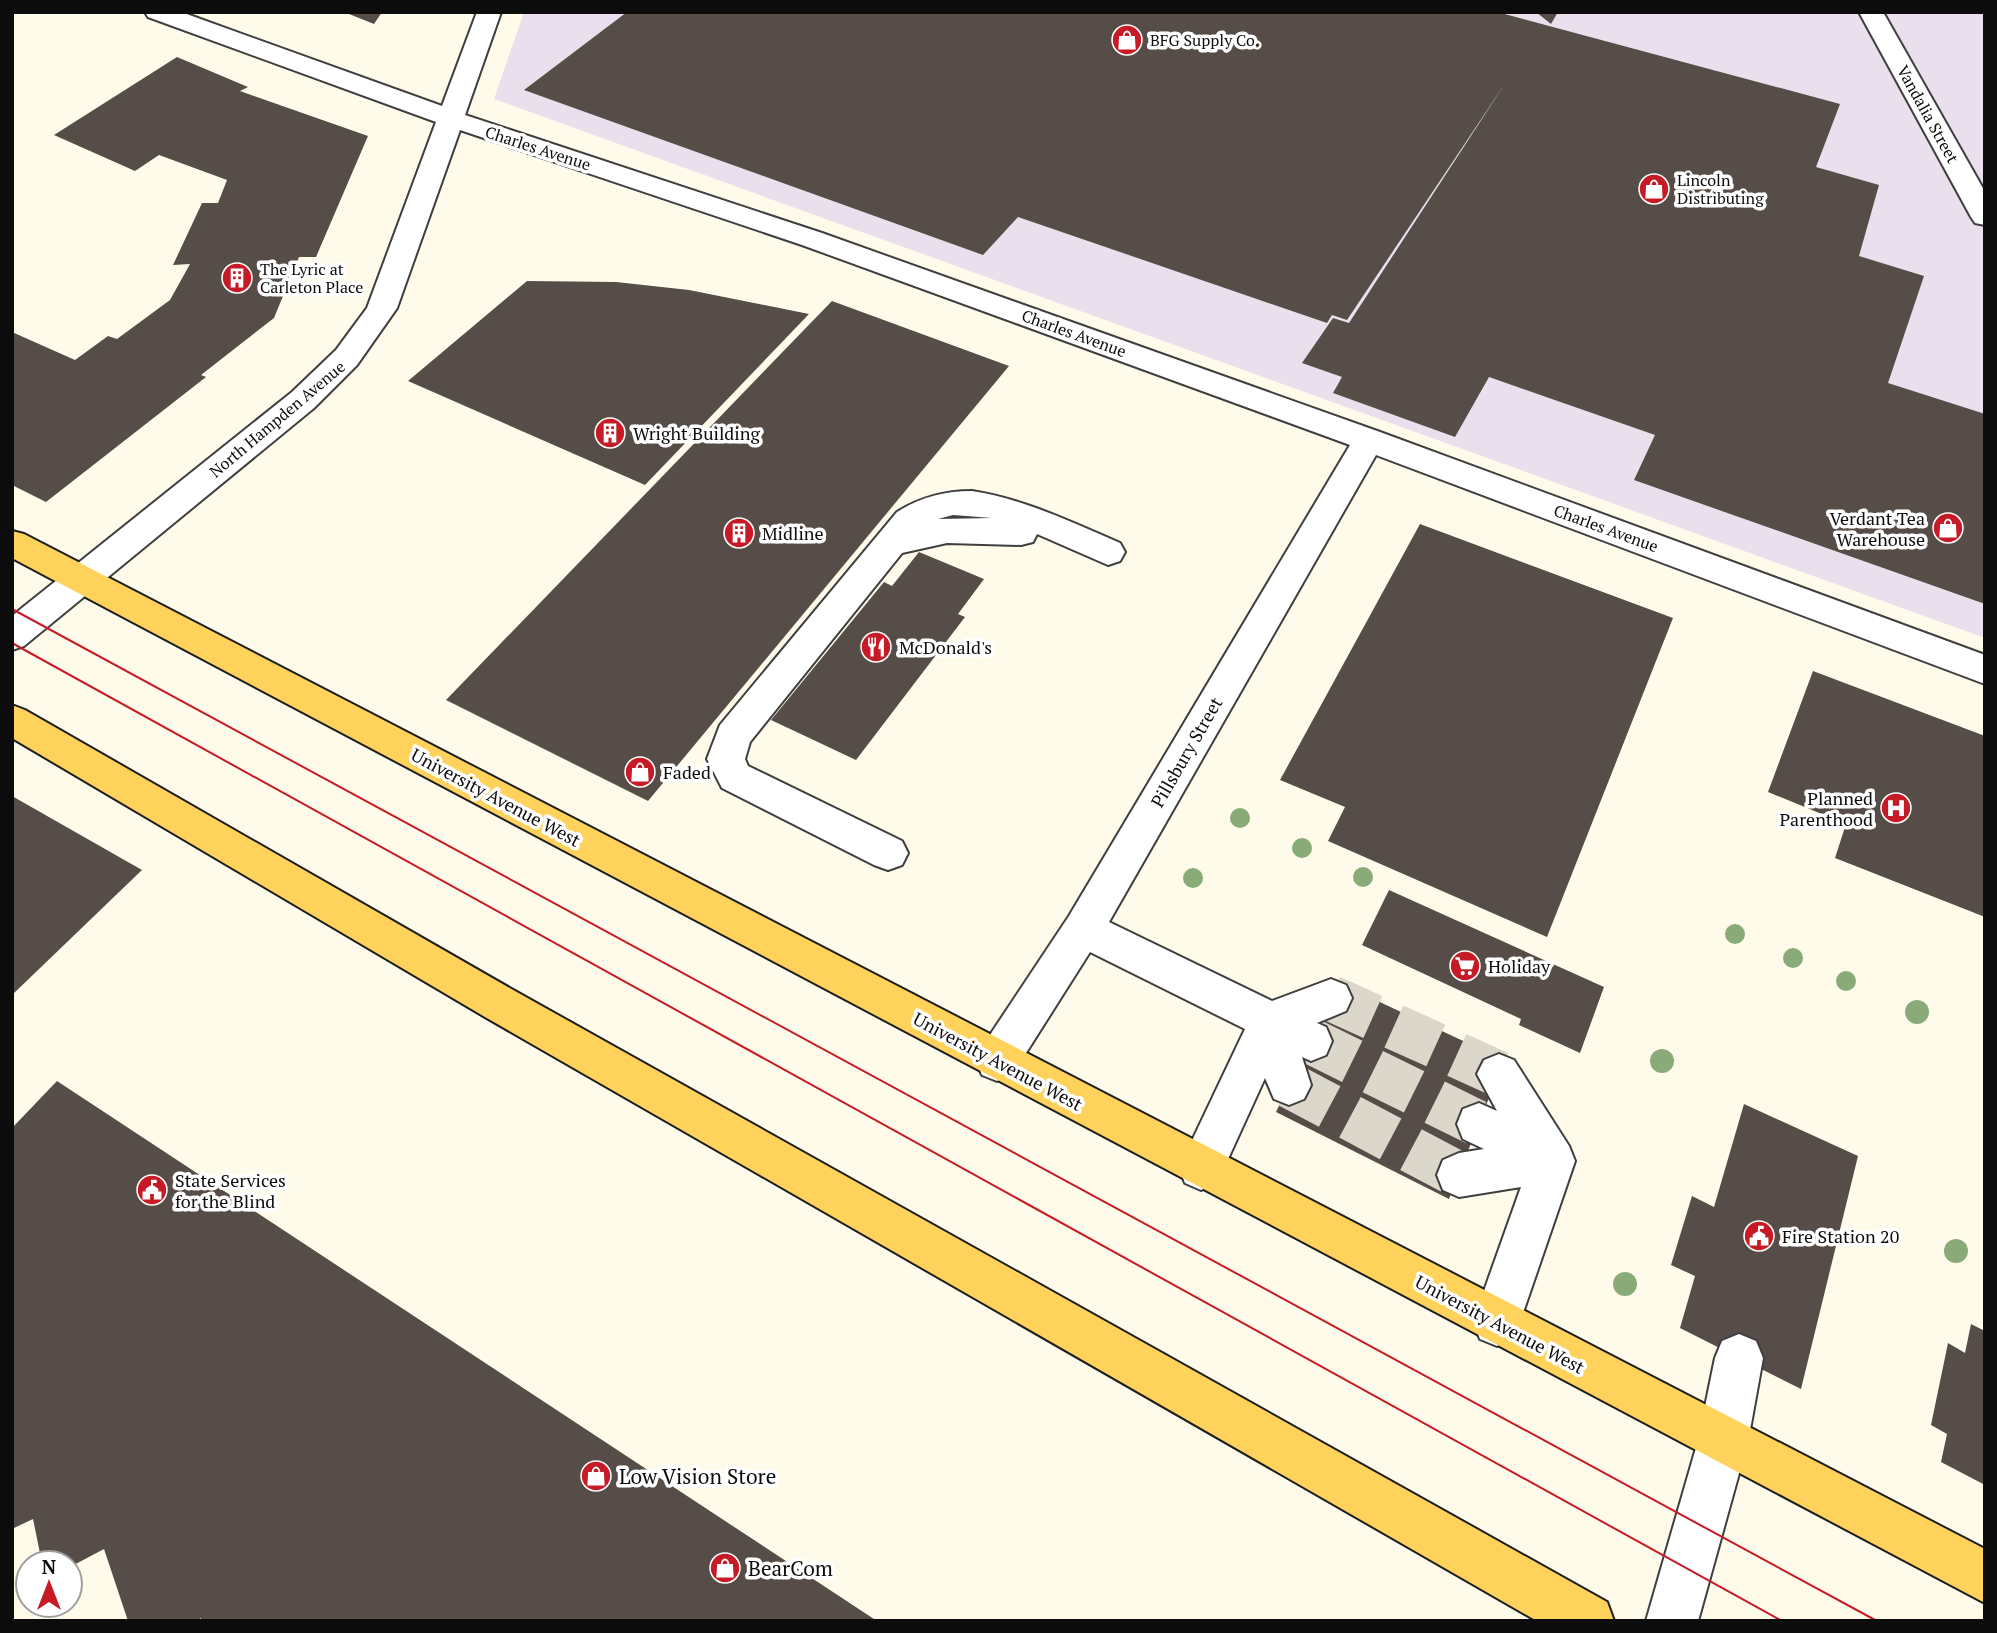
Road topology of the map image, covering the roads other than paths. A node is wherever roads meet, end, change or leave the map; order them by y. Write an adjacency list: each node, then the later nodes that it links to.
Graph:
1 (157, 12): 4 (street, Charles Avenue)
2 (489, 12): 4 (street, North Hampden Avenue)
3 (1871, 12): 5 (street, Vandalia Street)
4 (449, 118): 6 (street, Charles Avenue); 9 (street, North Hampden Avenue)
5 (1985, 216)
6 (1369, 440): 11 (street, Charles Avenue); 14 (street, Pillsbury Street)
7 (12, 543): 9 (main road, University Avenue West)
8 (1108, 552): 13 (street)
9 (82, 580): 10 (street, North Hampden Avenue); 18 (main road, University Avenue West)
10 (22, 628)
11 (1985, 670)
12 (12, 720): 29 (main road)
13 (888, 853)
14 (1083, 929): 16 (street); 18 (street, Pillsbury Street)
15 (1332, 998): 16 (street)
16 (1270, 1021): 17 (street); 20 (street); 23 (street)
17 (1311, 1041)
18 (998, 1060): 23 (main road, University Avenue West)
19 (1499, 1074): 22 (street)
20 (1289, 1085)
21 (1479, 1124): 22 (street)
22 (1553, 1161): 24 (street); 25 (street)
23 (1200, 1168): 25 (main road, University Avenue West)
24 (1460, 1175)
25 (1497, 1322): 27 (main road, University Avenue West)
26 (1739, 1358): 27 (street)
27 (1723, 1441): 28 (main road, University Avenue West); 30 (street)
28 (1985, 1577)
29 (1588, 1621)
30 (1672, 1621)

